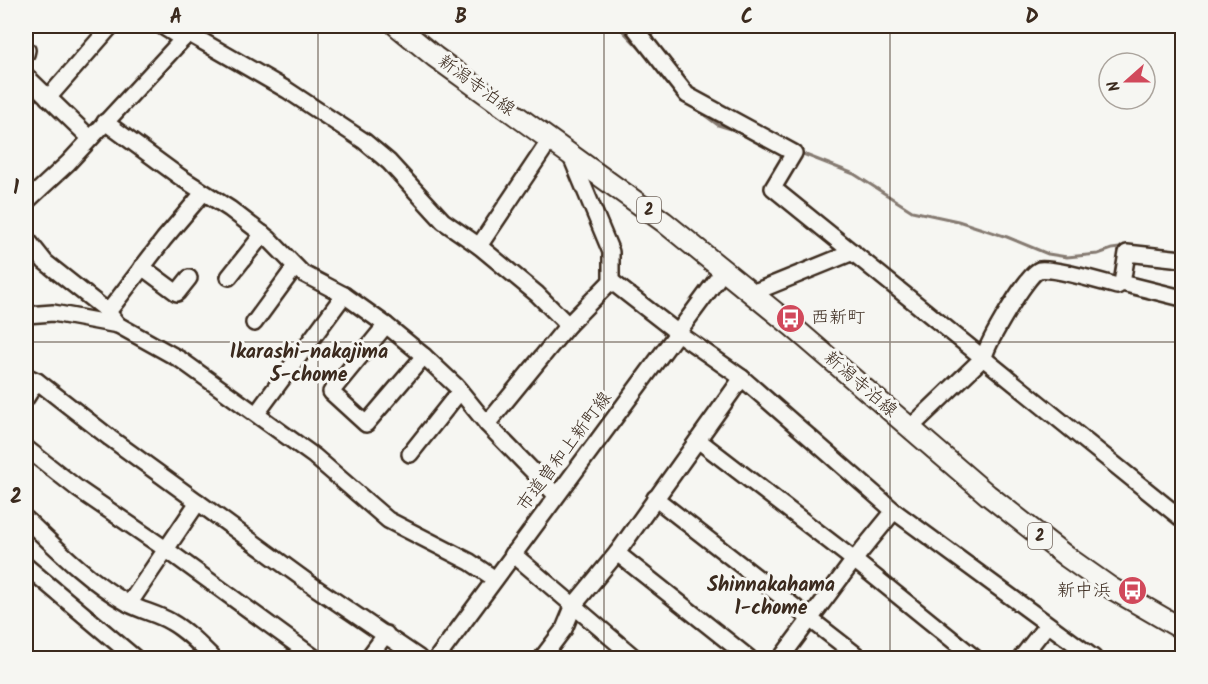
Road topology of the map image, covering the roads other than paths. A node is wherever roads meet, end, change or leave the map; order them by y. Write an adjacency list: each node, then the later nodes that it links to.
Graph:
1 (111, 26): 9 (street)
2 (162, 26): 5 (street)
3 (397, 26): 12 (main road, 新潟寺泊線 / 2)
4 (633, 26): 19 (street)
5 (189, 33): 10 (street); 18 (street)
6 (26, 49): 7 (street)
7 (26, 54)
8 (26, 76): 9 (street)
9 (48, 98): 11 (street)
10 (105, 122): 11 (street); 14 (street)
11 (90, 138): 15 (street)
12 (550, 140): 13 (main road, 新潟寺泊線 / 2); 18 (street)
13 (570, 154): 23 (main road, 新潟寺泊線 / 2); 26 (street)
14 (203, 193): 16 (street); 21 (street)
15 (26, 202)
16 (263, 234): 22 (street); 24 (street)
17 (26, 238): 31 (street)
18 (479, 246): 35 (street)
19 (853, 252): 28 (street); 39 (street)
20 (1182, 259): 27 (street)
21 (142, 267): 25 (street); 31 (street)
22 (296, 267): 29 (street); 33 (street)
23 (724, 270): 28 (main road, 新潟寺泊線 / 2); 37 (street, 市道曽和上新町線)
24 (230, 277)
25 (189, 278)
26 (611, 281): 35 (street); 37 (street)
27 (1122, 284): 30 (street); 39 (street)
28 (752, 293): 46 (main road, 新潟寺泊線 / 2)
29 (344, 295): 34 (street); 44 (street)
30 (1182, 298)
31 (108, 312): 36 (street)
32 (26, 315): 36 (street)
33 (254, 323)
34 (386, 325): 38 (street); 38 (street)
35 (568, 325): 45 (street)
36 (118, 326): 44 (street)
37 (678, 333): 41 (street); 50 (street, 市道曽和上新町線)
38 (424, 356): 42 (street)
39 (984, 357): 46 (street); 55 (street)
40 (31, 378): 43 (street); 52 (street)
41 (742, 378): 47 (street); 53 (street)
42 (460, 391): 45 (street); 49 (street)
43 (26, 398)
44 (257, 413): 61 (street)
45 (487, 424): 50 (street)
46 (910, 428): 66 (main road, 新潟寺泊線 / 2)
47 (698, 440): 51 (street); 59 (street)
48 (26, 448): 56 (street)
49 (410, 454)
50 (556, 495): 58 (street, 市道曽和上新町線)
51 (655, 498): 57 (street); 64 (street)
52 (198, 501): 56 (street); 67 (street)
53 (894, 512): 59 (street); 65 (street)
54 (26, 519): 62 (street)
55 (1182, 519)
56 (166, 550): 62 (street); 70 (street)
57 (617, 553): 63 (street); 76 (street)
58 (513, 554): 61 (street, 市道曽和上新町線); 63 (street)
59 (854, 560): 64 (street); 79 (street)
60 (26, 566): 68 (street)
61 (495, 579): 73 (street, 市道曽和上新町線)
62 (129, 604): 69 (street)
63 (574, 605): 74 (street); 75 (street)
64 (810, 619): 77 (street); 78 (street)
65 (1047, 625): 80 (street); 81 (street)
66 (1182, 629)
67 (386, 634): 71 (street); 72 (street)
68 (135, 658)
69 (213, 658)
70 (315, 658)
71 (369, 658)
72 (419, 658)
73 (437, 658)
74 (542, 658)
75 (635, 658)
76 (749, 658)
77 (781, 658)
78 (860, 658)
79 (975, 658)
80 (1021, 658)
81 (1094, 658)

